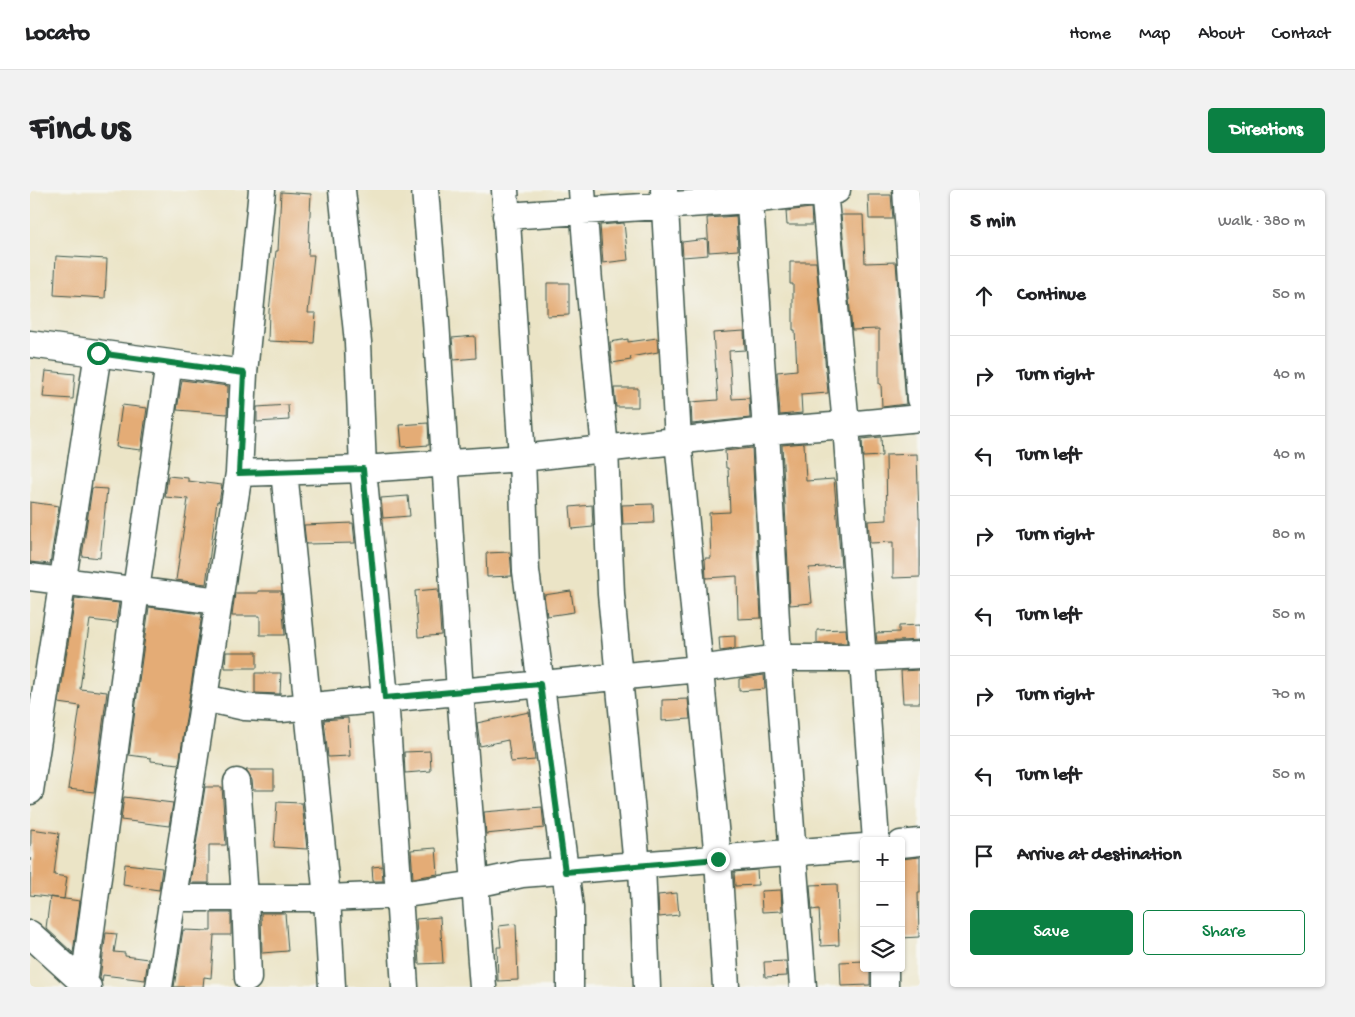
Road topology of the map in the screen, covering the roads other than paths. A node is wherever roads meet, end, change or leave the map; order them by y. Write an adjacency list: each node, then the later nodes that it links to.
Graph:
1 (262, 190): 14 (street)
2 (342, 190): 23 (street)
3 (425, 190): 22 (street)
4 (505, 190): 10 (street)
5 (828, 190): 7 (street); 17 (street)
6 (906, 190): 15 (street)
7 (750, 195): 8 (street); 18 (street)
8 (664, 198): 9 (street); 19 (street)
9 (583, 201): 10 (street); 20 (street)
10 (506, 216): 21 (street)
11 (30, 344): 12 (street)
12 (98, 353): 13 (street); 27 (street)
13 (169, 363): 14 (street); 28 (street)
14 (244, 373): 25 (street)
15 (920, 399)
16 (920, 418): 17 (street)
17 (846, 425): 18 (street); 32 (street)
18 (766, 431): 19 (street); 31 (street)
19 (678, 440): 20 (street); 33 (street)
20 (605, 449): 21 (street); 34 (street)
21 (522, 458): 22 (street); 35 (street)
22 (445, 463): 23 (street); 36 (street)
23 (363, 469): 24 (street); 38 (street)
24 (284, 471): 25 (street); 39 (street)
25 (239, 473): 29 (street)
26 (30, 577): 27 (street)
27 (62, 581): 28 (street); 41 (street)
28 (136, 590): 29 (street); 58 (street)
29 (219, 601): 37 (street)
30 (920, 655): 32 (street)
31 (778, 658): 32 (street); 33 (street); 46 (street)
32 (863, 658): 42 (street)
33 (699, 669): 34 (street); 47 (street)
34 (620, 677): 35 (street); 48 (street)
35 (540, 684): 36 (street); 49 (street)
36 (460, 692): 38 (street); 50 (street)
37 (204, 698): 39 (street); 52 (street)
38 (385, 698): 39 (street); 51 (street)
39 (308, 706): 54 (street)
40 (237, 782): 53 (street)
41 (30, 791)
42 (876, 837)
43 (920, 842): 44 (street)
44 (905, 844)
45 (860, 847): 46 (street)
46 (793, 852): 47 (street); 66 (street)
47 (718, 859): 48 (street); 65 (street)
48 (639, 865): 49 (street); 64 (street)
49 (565, 872): 50 (street); 63 (street)
50 (476, 884): 51 (street); 62 (street)
51 (400, 896): 54 (street); 61 (street)
52 (173, 898): 53 (street); 59 (street)
53 (245, 898): 54 (street); 57 (street)
54 (327, 898): 60 (street)
55 (30, 934): 58 (street)
56 (885, 972): 67 (street)
57 (248, 978)
58 (86, 985)
59 (159, 987)
60 (332, 987)
61 (405, 987)
62 (483, 987)
63 (570, 987)
64 (647, 987)
65 (726, 987)
66 (803, 987)
67 (885, 987)

